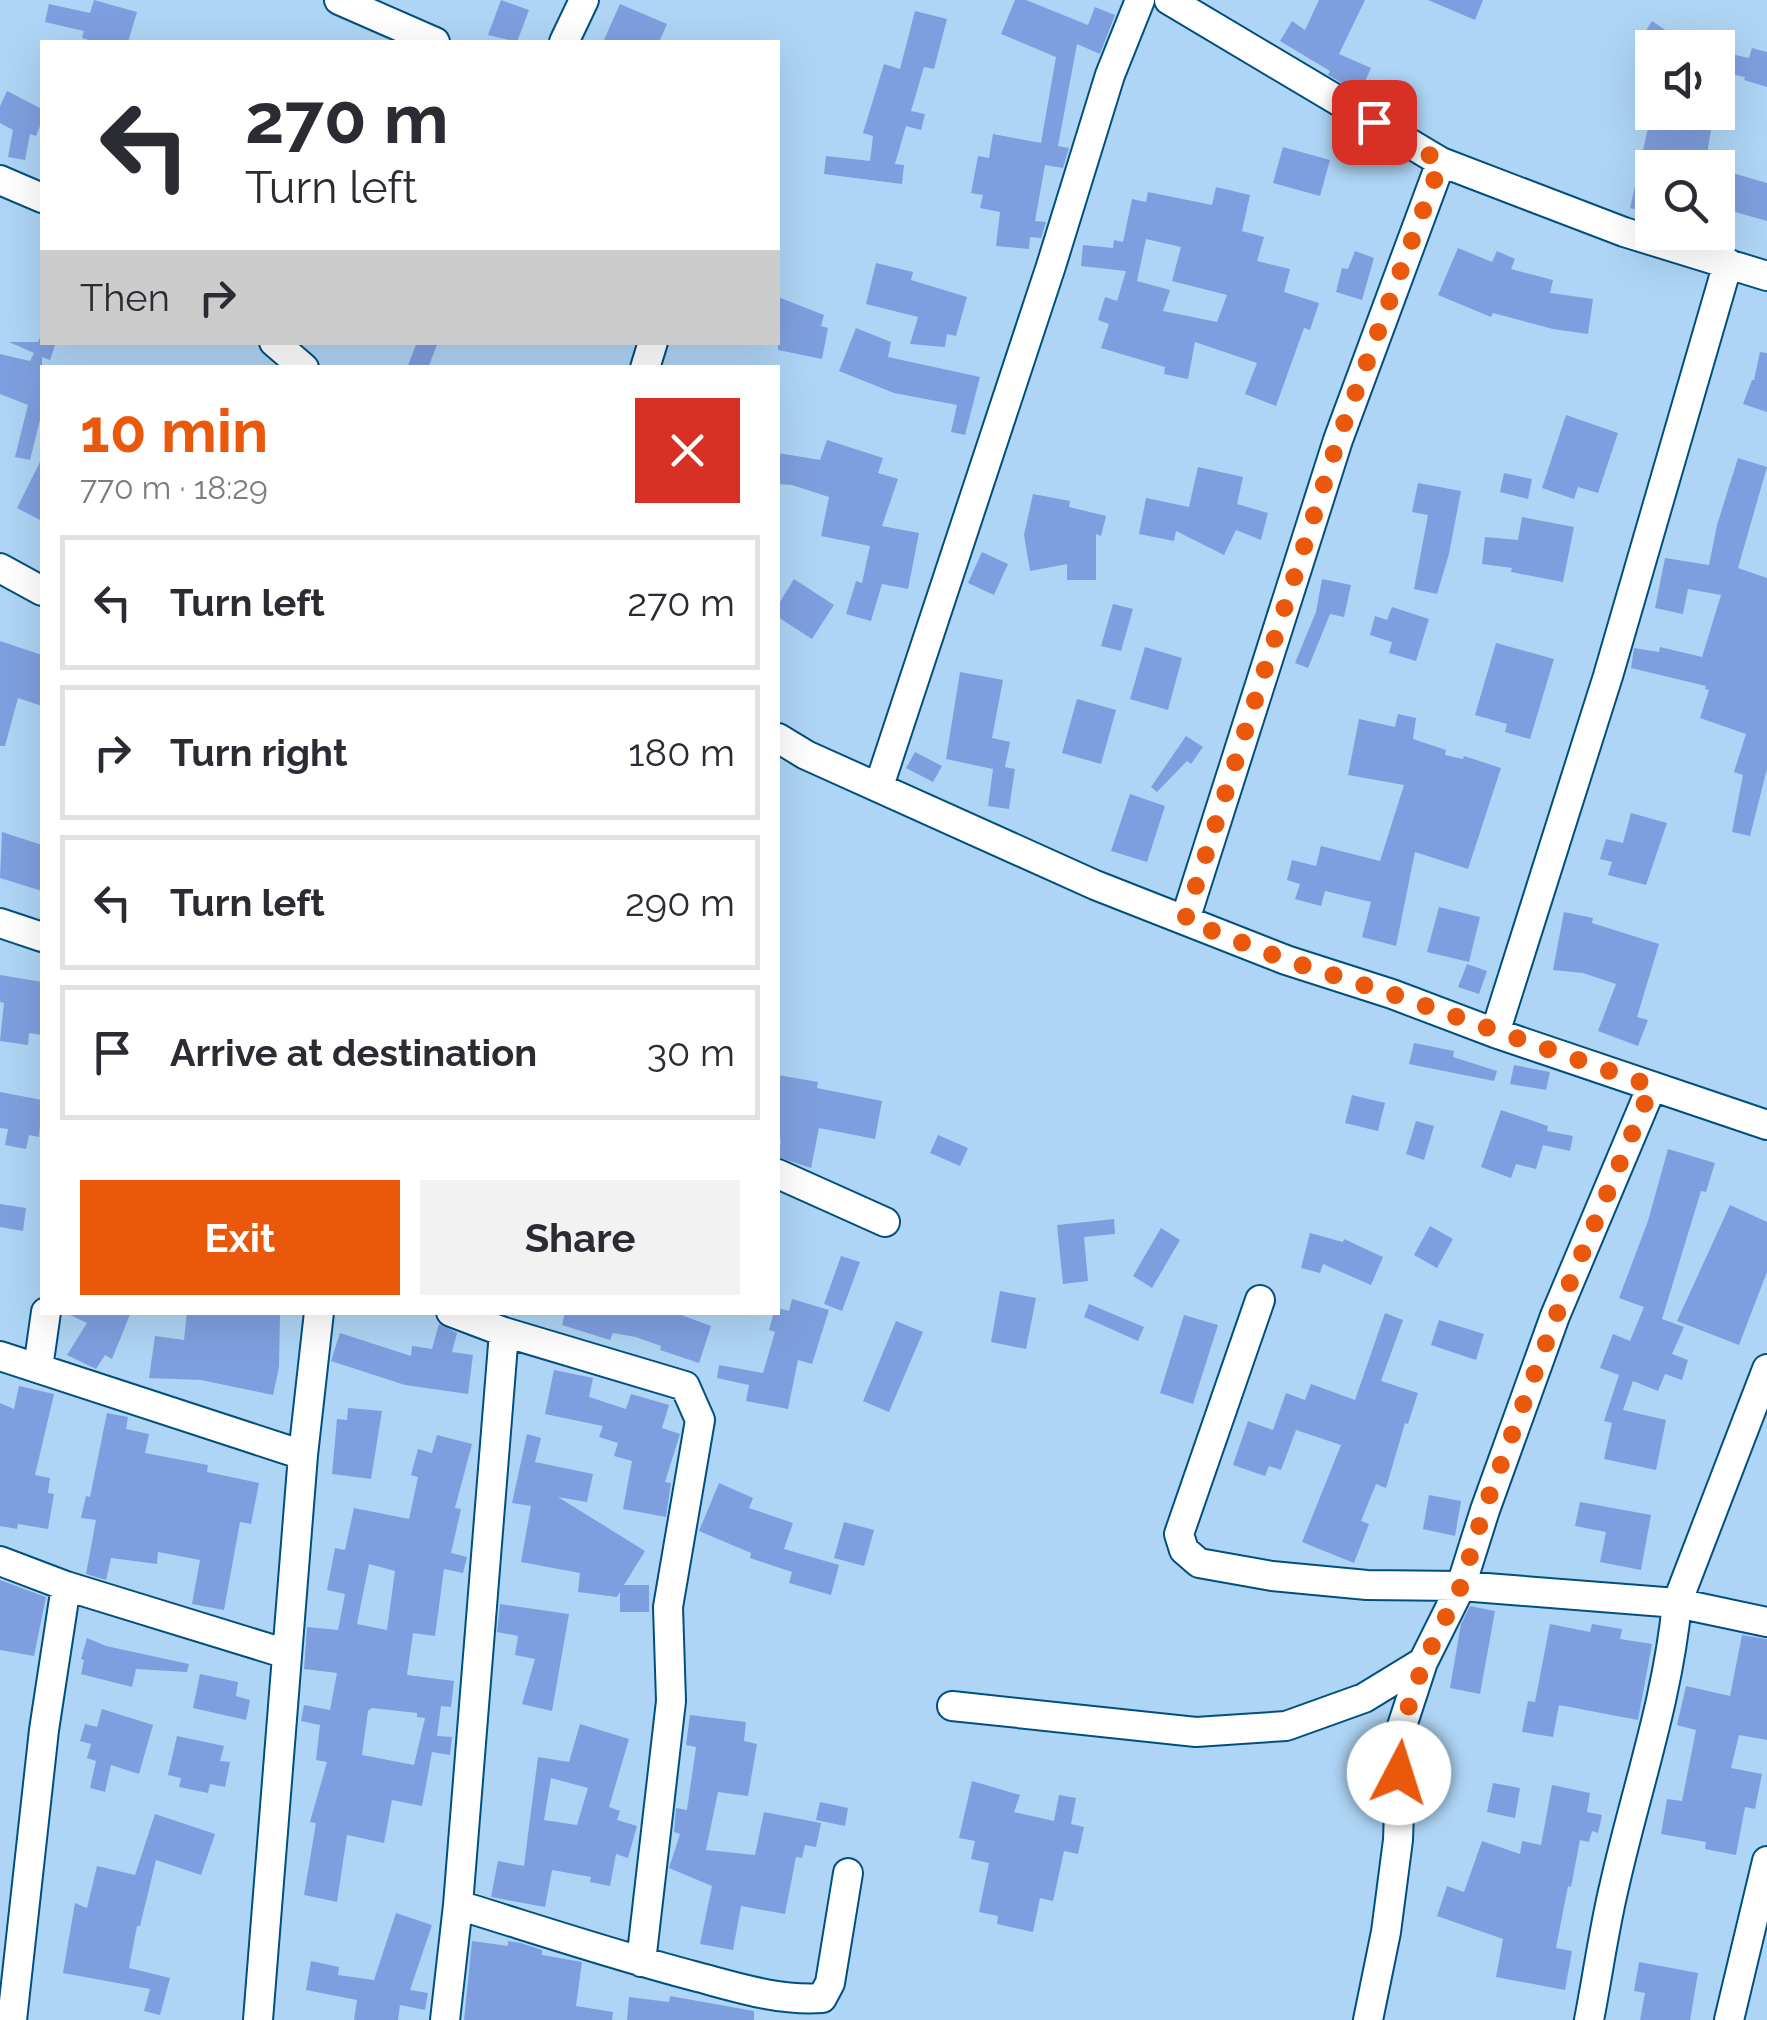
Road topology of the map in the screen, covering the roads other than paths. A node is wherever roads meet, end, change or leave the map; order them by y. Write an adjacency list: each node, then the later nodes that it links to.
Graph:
1 (339, 0): 6 (street)
2 (584, 0): 7 (street)
3 (1140, 0): 5 (street)
4 (1174, 1): 5 (street); 8 (street)
5 (1129, 29): 18 (street)
6 (431, 40)
7 (565, 40)
8 (1441, 162): 11 (street); 19 (street)
9 (0, 180): 10 (street)
10 (40, 197)
11 (1728, 264): 12 (street); 22 (street)
12 (1767, 276)
13 (277, 345): 14 (street)
14 (301, 365)
15 (0, 568): 16 (street)
16 (40, 591)
17 (780, 739): 18 (street)
18 (879, 786): 19 (street)
19 (1185, 920): 22 (street)
20 (0, 924): 21 (street)
21 (40, 935)
22 (1495, 1033): 23 (street)
23 (1652, 1086): 24 (street); 38 (street)
24 (1766, 1122)
25 (780, 1175): 26 (street)
26 (884, 1222)
27 (1260, 1300): 38 (street)
28 (46, 1315): 33 (street)
29 (319, 1315): 35 (street)
30 (459, 1315): 31 (street)
31 (504, 1332): 46 (street); 47 (street)
32 (0, 1356): 33 (street)
33 (38, 1368): 35 (street)
34 (1767, 1370): 39 (street)
35 (303, 1456): 41 (street)
36 (0, 1560): 37 (street)
37 (66, 1586): 41 (street); 48 (street)
38 (1461, 1586): 39 (street); 42 (street)
39 (1677, 1603): 40 (street); 52 (street)
40 (1767, 1622)
41 (287, 1654): 49 (street)
42 (1424, 1662): 43 (street); 51 (street)
43 (952, 1706)
44 (1767, 1861): 53 (street)
45 (848, 1873): 47 (street)
46 (458, 1905): 47 (street); 50 (street)
47 (641, 1962)
48 (12, 2020)
49 (258, 2020)
50 (445, 2020)
51 (1368, 2020)
52 (1589, 2020)
53 (1729, 2020)

